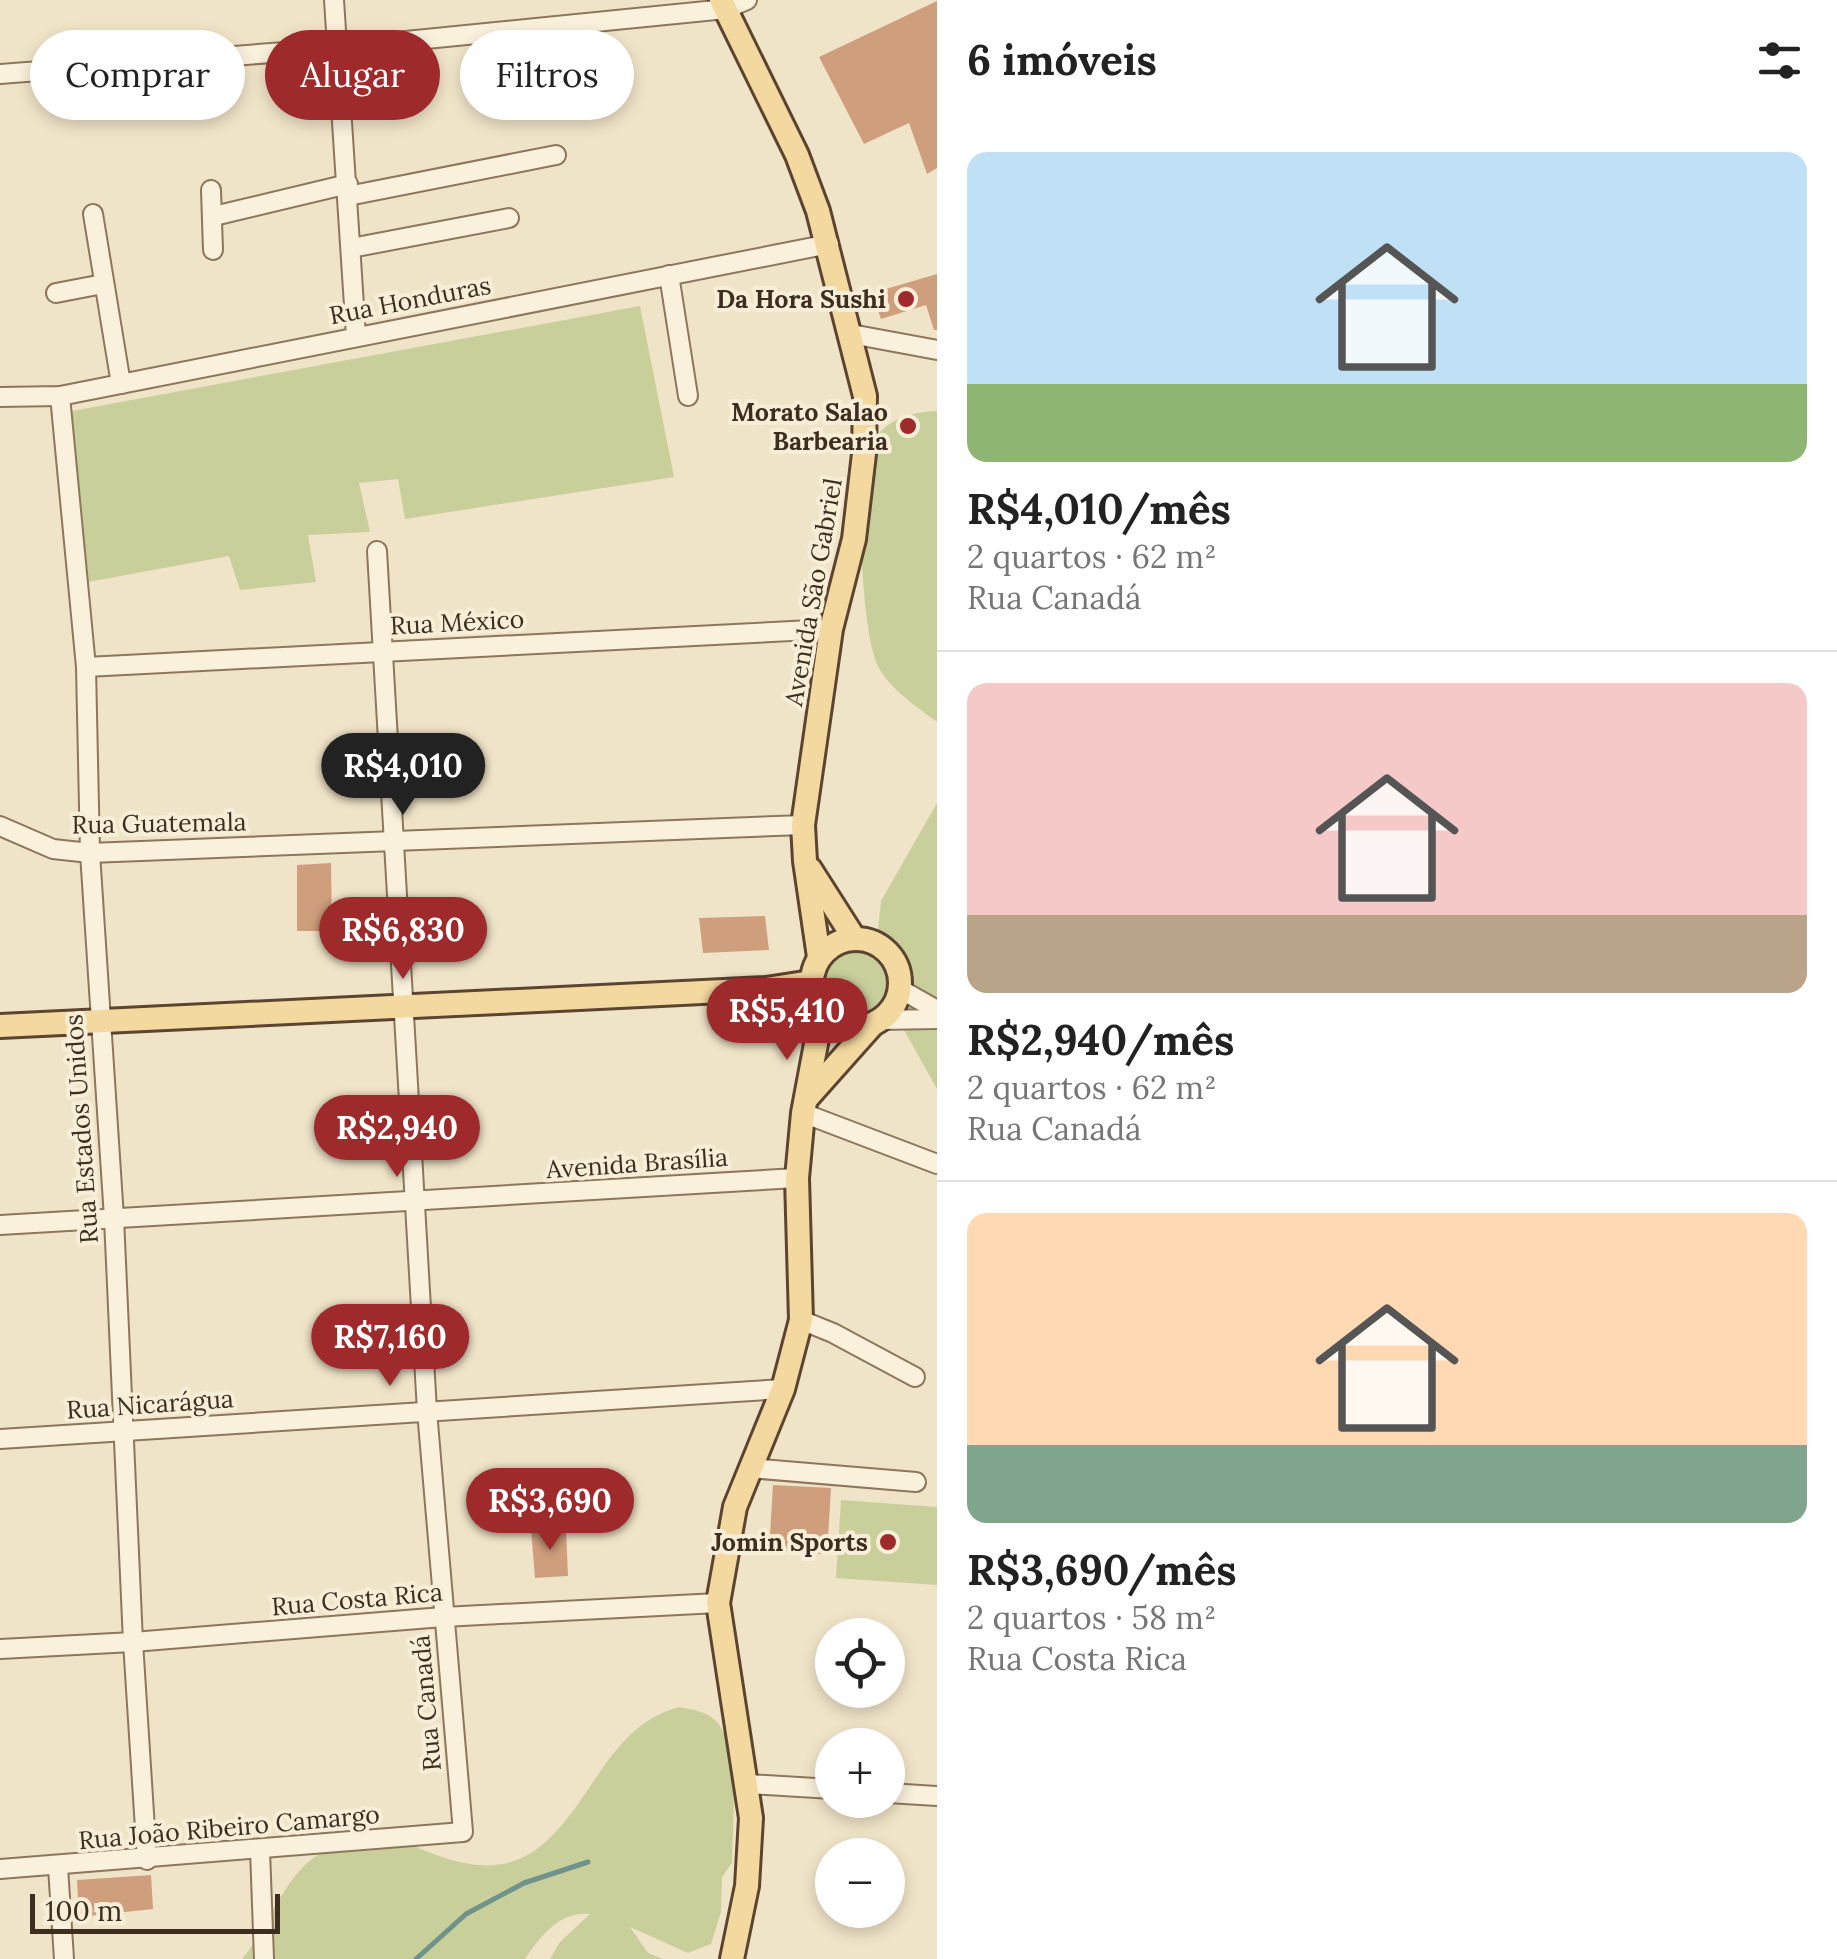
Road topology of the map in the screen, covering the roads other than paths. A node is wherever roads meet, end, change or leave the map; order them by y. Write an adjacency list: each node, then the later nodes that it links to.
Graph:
1 (334, 0): 3 (street)
2 (731, 3): 4 (street); 14 (main road, Avenida São Gabriel)
3 (335, 30)
4 (440, 36)
5 (265, 53): 6 (street)
6 (0, 74)
7 (342, 120): 10 (street)
8 (556, 155): 10 (street)
9 (211, 190): 12 (street)
10 (348, 190): 12 (street); 15 (street)
11 (93, 214): 18 (street)
12 (214, 216): 16 (street)
13 (509, 218): 15 (street)
14 (829, 244): 17 (street, Rua Honduras); 20 (main road, Avenida São Gabriel)
15 (351, 248): 21 (street)
16 (213, 250)
17 (669, 275): 21 (street, Rua Honduras); 25 (street)
18 (103, 284): 19 (street); 23 (street)
19 (56, 293)
20 (851, 334): 22 (street); 28 (main road, Avenida São Gabriel)
21 (356, 336): 23 (street, Rua Honduras)
22 (937, 350)
23 (121, 384): 24 (street, Rua Honduras)
24 (60, 396): 26 (street, Rua Honduras); 30 (street, Rua Estados Unidos)
25 (688, 396)
26 (0, 397)
27 (377, 551): 29 (street, Rua Canadá)
28 (832, 629): 29 (street, Rua México); 31 (main road, Avenida São Gabriel)
29 (381, 650): 30 (street, Rua México); 33 (street, Rua Canadá)
30 (86, 668): 34 (street, Rua Estados Unidos)
31 (803, 825): 33 (street, Rua Guatemala); 35 (main road, Avenida São Gabriel)
32 (0, 826): 34 (street, Rua Guatemala)
33 (394, 842): 34 (street, Rua Guatemala); 40 (street, Rua Canadá)
34 (90, 853): 44 (street, Rua Estados Unidos)
35 (805, 861): 36 (main road, Avenida São Gabriel); 37 (main road, Avenida São Gabriel)
36 (854, 938): 37 (main road); 39 (main road)
37 (819, 957): 38 (main road)
38 (811, 982): 40 (main road); 42 (main road)
39 (900, 989): 41 (street); 45 (main road)
40 (405, 1008): 44 (main road); 50 (street, Rua Canadá)
41 (937, 1010)
42 (822, 1012): 45 (main road); 47 (main road)
43 (937, 1019): 45 (street)
44 (99, 1020): 46 (main road); 51 (street, Rua Estados Unidos)
45 (877, 1022): 47 (main road)
46 (0, 1026)
47 (805, 1106): 48 (street); 49 (main road)
48 (937, 1164)
49 (798, 1178): 50 (street, Avenida Brasília); 53 (main road)
50 (414, 1203): 51 (street, Avenida Brasília); 56 (street, Rua Canadá)
51 (114, 1218): 52 (street, Avenida Brasília); 57 (street, Rua Estados Unidos)
52 (0, 1225)
53 (801, 1320): 54 (street); 55 (main road)
54 (915, 1377)
55 (784, 1389): 56 (street, Rua Nicarágua); 59 (main road)
56 (426, 1411): 57 (street, Rua Nicarágua); 62 (street, Rua Canadá)
57 (122, 1431): 58 (street, Rua Nicarágua); 63 (street, Rua Estados Unidos)
58 (0, 1439)
59 (749, 1468): 60 (street); 61 (main road)
60 (916, 1482)
61 (718, 1603): 62 (street, Rua Costa Rica); 65 (main road)
62 (444, 1616): 63 (street, Rua Costa Rica); 69 (street, Rua Canadá)
63 (133, 1642): 64 (street, Rua Costa Rica); 71 (street, Rua Estados Unidos)
64 (0, 1649)
65 (748, 1784): 66 (street); 76 (main road)
66 (815, 1788)
67 (905, 1794): 68 (street)
68 (937, 1796)
69 (463, 1832): 70 (street, Rua João Ribeiro Camargo)
70 (260, 1850): 71 (street, Rua João Ribeiro Camargo); 75 (street)
71 (147, 1860): 72 (street, Rua João Ribeiro Camargo)
72 (58, 1867): 73 (street, Rua João Ribeiro Camargo); 74 (street)
73 (0, 1869)
74 (64, 1959)
75 (264, 1959)
76 (732, 1959)

